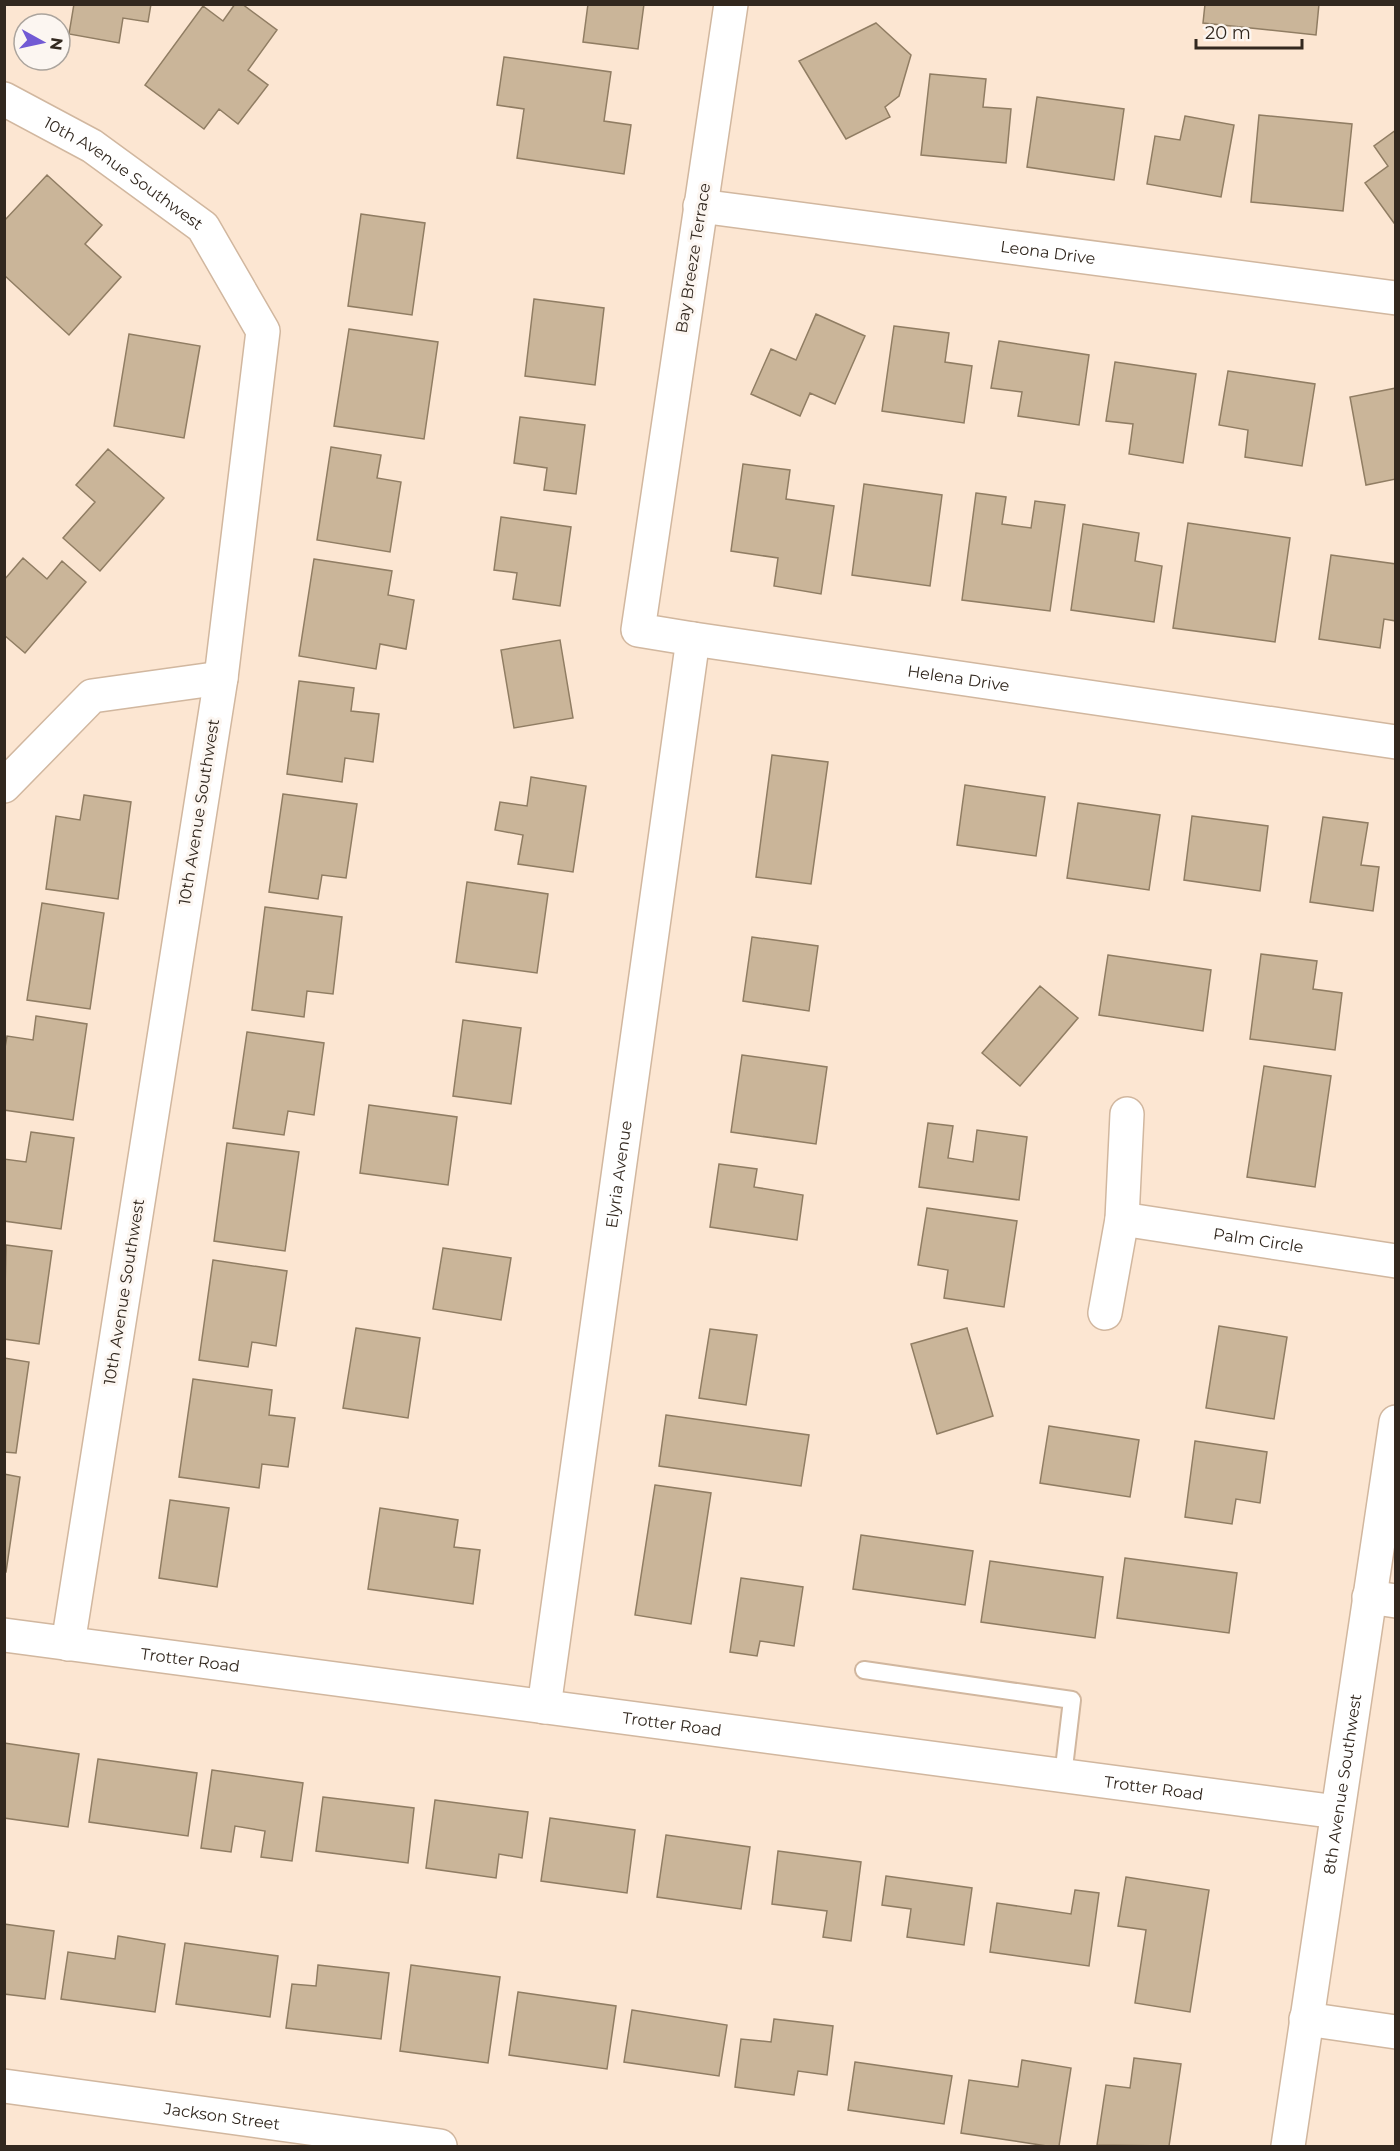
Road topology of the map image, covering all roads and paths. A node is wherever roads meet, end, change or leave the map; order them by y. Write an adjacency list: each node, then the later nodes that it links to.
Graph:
1 (731, 4): 3 (street, Bay Breeze Terrace)
2 (4, 99): 7 (street, 10th Avenue Southwest)
3 (700, 207): 4 (street, Leona Drive); 5 (street, Bay Breeze Terrace)
4 (1395, 298)
5 (655, 512): 6 (street, Helena Drive)
6 (693, 639): 8 (street, Helena Drive); 19 (street, Elyria Avenue)
7 (220, 678): 9 (street); 17 (street, 10th Avenue Southwest)
8 (1395, 742)
9 (4, 786)
10 (1127, 1114): 11 (street)
11 (1122, 1219): 12 (street, Palm Circle); 13 (street)
12 (1395, 1261)
13 (1105, 1313)
14 (1395, 1422): 15 (street, 8th Avenue Southwest)
15 (1382, 1599): 21 (street, 8th Avenue Southwest)
16 (4, 1635): 17 (street, Trotter Road)
17 (68, 1644): 19 (street, Trotter Road)
18 (864, 1670): 20 (lane)
19 (544, 1707): 20 (street, Trotter Road)
20 (1063, 1776): 21 (street, Trotter Road)
21 (1337, 1812): 22 (street, 8th Avenue Southwest)
22 (1306, 2019): 23 (street); 26 (street, 8th Avenue Southwest)
23 (1395, 2032)
24 (4, 2086): 25 (street, Jackson Street)
25 (440, 2146)
26 (1288, 2146)

